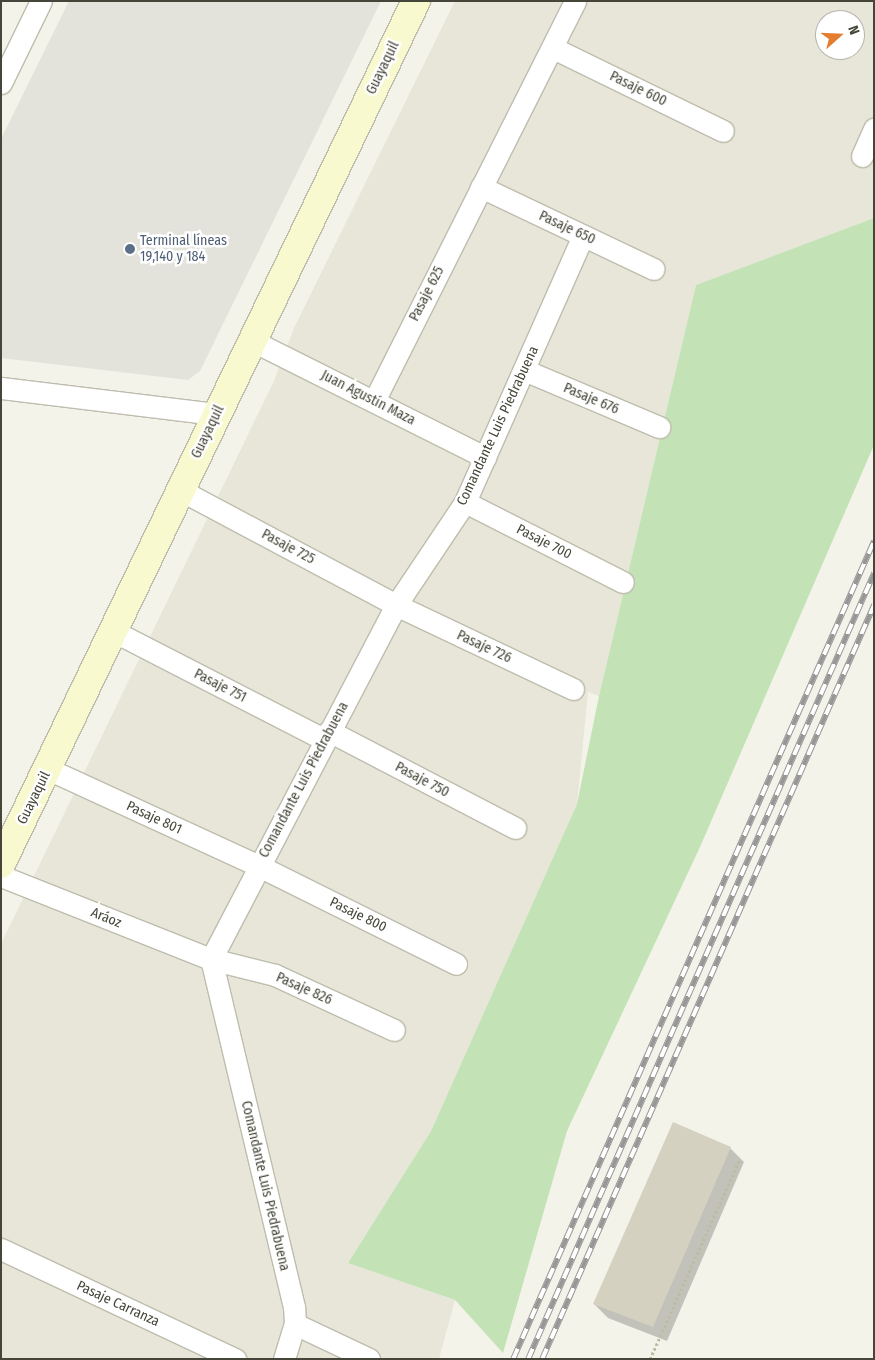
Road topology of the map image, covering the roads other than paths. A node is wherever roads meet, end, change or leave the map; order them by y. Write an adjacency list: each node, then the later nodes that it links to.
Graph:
1 (41, 1): 5 (street)
2 (416, 1): 12 (street, Guayaquil)
3 (576, 1): 4 (street)
4 (553, 48): 7 (street, Pasaje 600); 9 (street)
5 (1, 84)
6 (874, 129): 8 (street)
7 (724, 131)
8 (862, 156)
9 (481, 187): 10 (street, Pasaje 650); 15 (street, Pasaje 625)
10 (583, 236): 11 (street, Pasaje 650); 13 (street, Comandante Luis Piedrabuena)
11 (654, 269)
12 (251, 340): 15 (street, Juan Agustín Maza); 16 (street, Guayaquil)
13 (524, 370): 17 (street, Pasaje 676); 18 (street, Comandante Luis Piedrabuena)
14 (1, 388): 16 (street)
15 (374, 401): 18 (street, Juan Agustín Maza)
16 (217, 414): 19 (street, Guayaquil)
17 (659, 427)
18 (485, 457): 20 (street, Comandante Luis Piedrabuena)
19 (180, 490): 22 (street, Pasaje 725); 23 (street, Guayaquil)
20 (465, 502): 21 (street, Pasaje 700); 22 (street, Comandante Luis Piedrabuena)
21 (623, 582)
22 (396, 605): 24 (street, Pasaje 726); 25 (street, Comandante Luis Piedrabuena)
23 (115, 632): 25 (street, Pasaje 751); 26 (street, Guayaquil)
24 (573, 689)
25 (327, 735): 27 (street, Pasaje 750); 29 (street, Comandante Luis Piedrabuena)
26 (48, 769): 28 (street, Guayaquil); 29 (street, Pasaje 801)
27 (515, 828)
28 (1, 864)
29 (259, 866): 31 (street, Comandante Luis Piedrabuena); 32 (street, Pasaje 800)
30 (1, 876): 31 (street, Aráoz)
31 (211, 959): 33 (street, Pasaje 826); 35 (street, Comandante Luis Piedrabuena)
32 (456, 964)
33 (394, 1030)
34 (1, 1249): 36 (street, Pasaje Carranza)
35 (295, 1324): 37 (street, Comandante Luis Piedrabuena); 38 (street)
36 (235, 1359)
37 (284, 1359)
38 (369, 1359)

